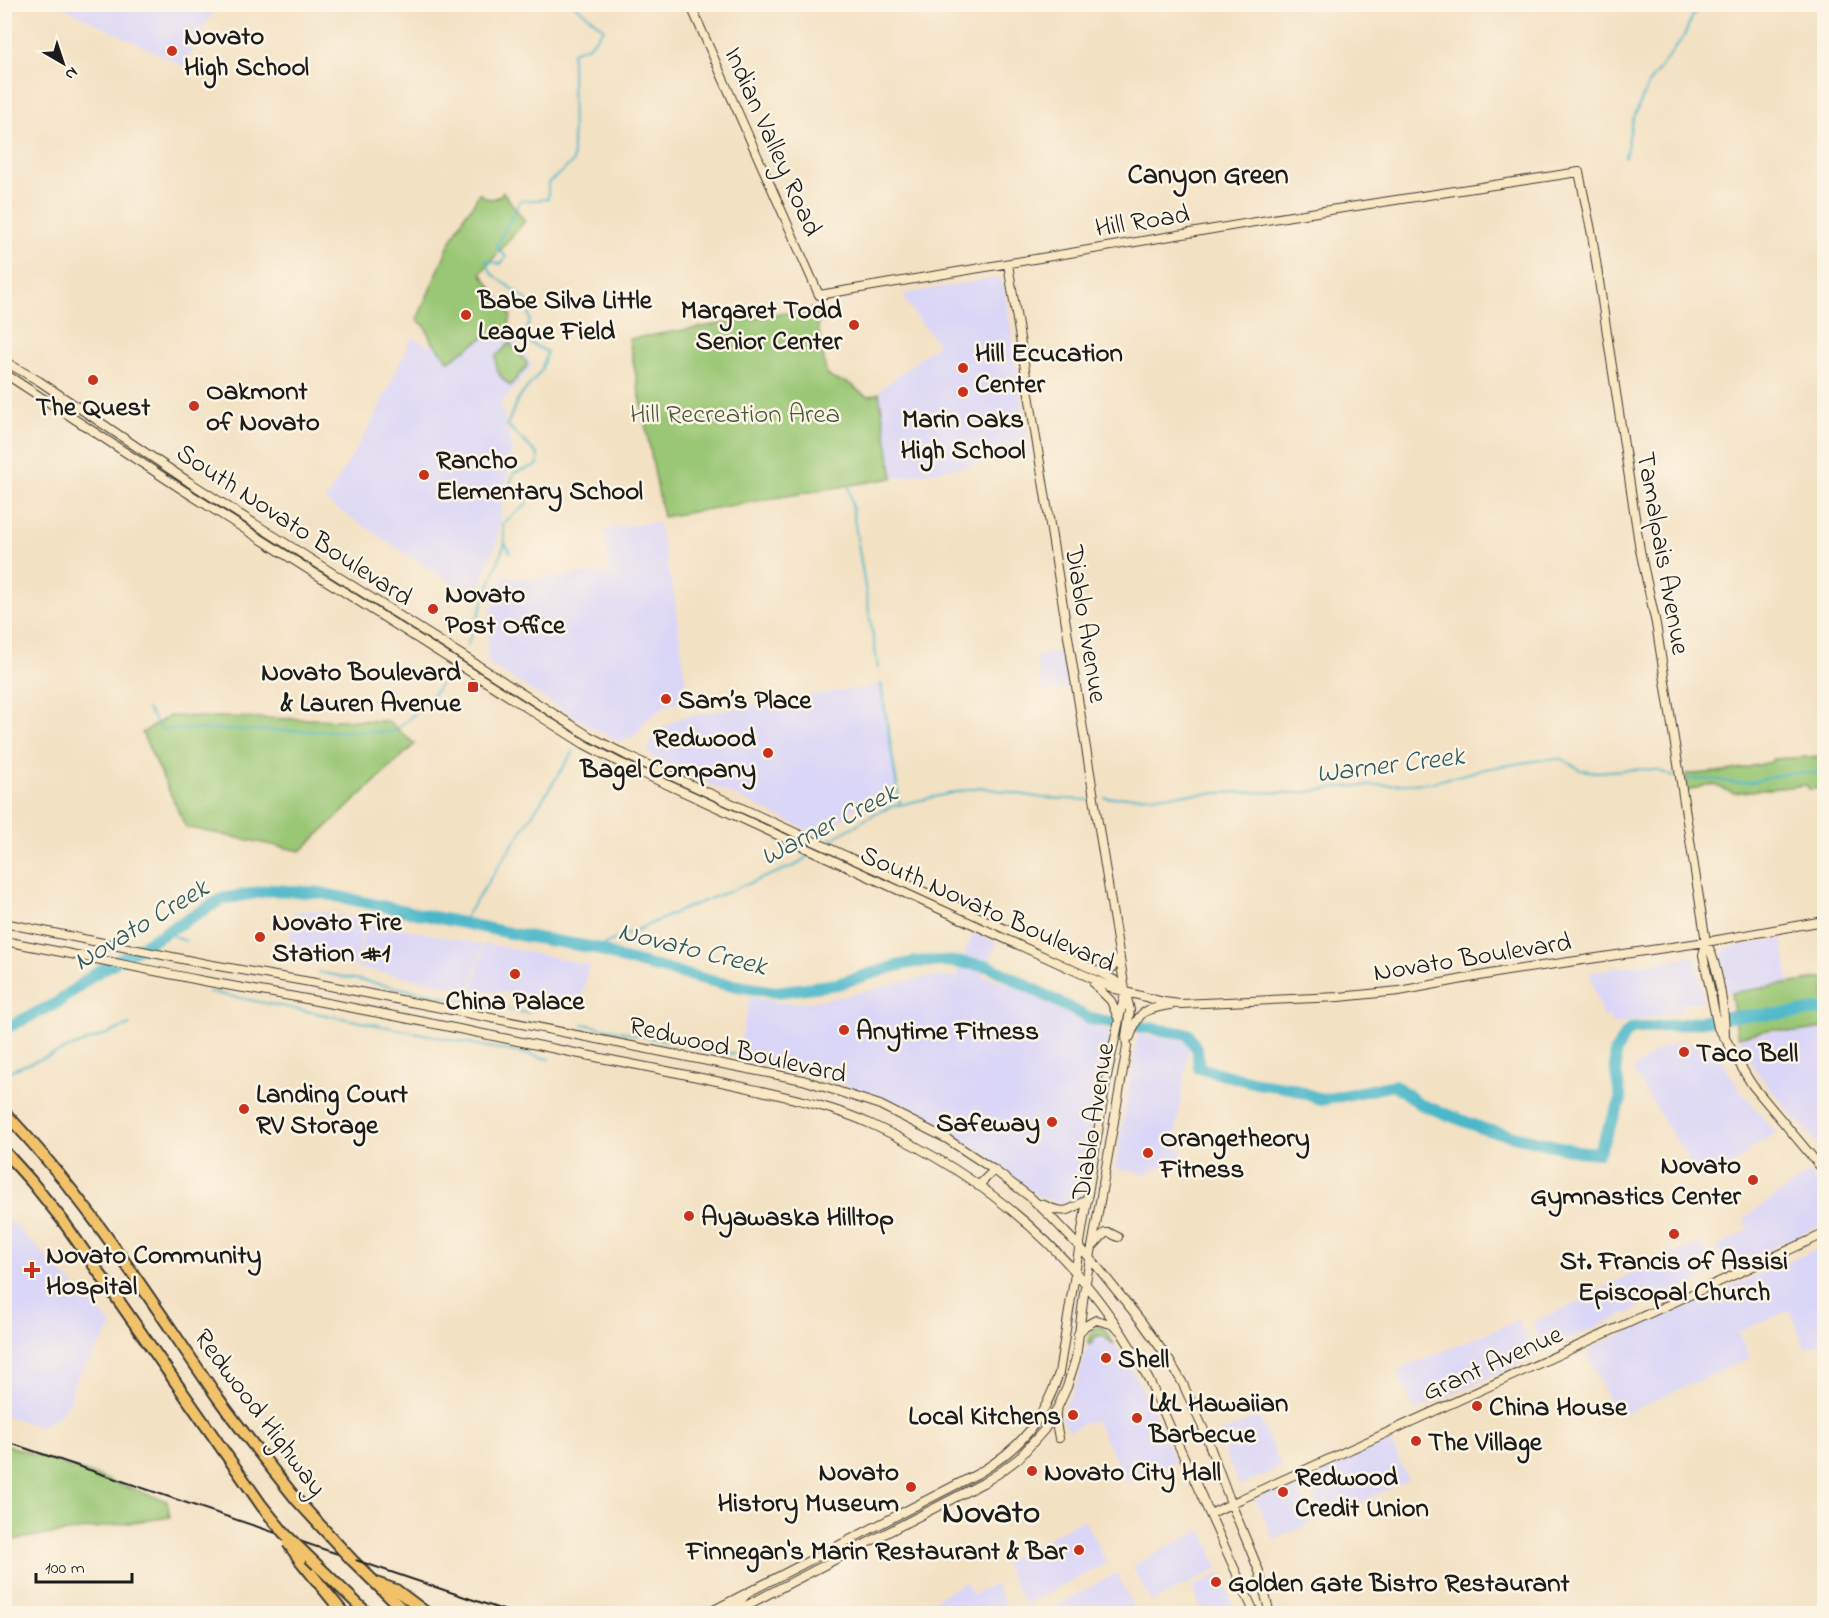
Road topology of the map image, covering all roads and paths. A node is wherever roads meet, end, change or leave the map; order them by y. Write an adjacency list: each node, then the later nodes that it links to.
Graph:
1 (690, 4): 4 (main road, Indian Valley Road)
2 (1579, 172): 3 (main road, Hill Road); 10 (main road, Tamalpais Avenue)
3 (1008, 264): 4 (main road, Hill Road); 11 (main road, Diablo Avenue)
4 (819, 295)
5 (4, 361): 12 (main road, South Novato Boulevard)
6 (4, 373): 13 (main road, South Novato Boulevard)
7 (1824, 921): 10 (main road, Novato Boulevard)
8 (4, 922): 23 (main road, Redwood Boulevard)
9 (4, 941): 27 (main road, Redwood Boulevard)
10 (1706, 942): 15 (main road, Novato Boulevard); 18 (main road); 18 (main road)
11 (1120, 957): 12 (main road); 14 (main road, Diablo Avenue)
12 (1099, 972): 14 (main road, South Novato Boulevard)
13 (1081, 974): 14 (main road, South Novato Boulevard); 16 (main road)
14 (1125, 990): 15 (main road, Novato Boulevard); 16 (main road, Diablo Avenue); 17 (main road, Diablo Avenue)
15 (1180, 1004): 17 (main road)
16 (1119, 1018): 19 (main road, Diablo Avenue)
17 (1132, 1019): 20 (main road, Diablo Avenue)
18 (1722, 1026): 25 (main road)
19 (1107, 1076): 20 (main road); 24 (main road, Diablo Avenue)
20 (1118, 1097): 26 (main road, Diablo Avenue)
21 (4, 1112): 46 (highway, Redwood Highway, bridge)
22 (4, 1151): 44 (highway, Redwood Highway)
23 (994, 1170): 27 (main road); 28 (main road, Redwood Boulevard)
24 (1092, 1170): 26 (main road); 29 (main road, Diablo Avenue)
25 (1824, 1171)
26 (1106, 1172): 32 (main road, Diablo Avenue)
27 (978, 1186): 35 (main road, Redwood Boulevard)
28 (1030, 1197): 29 (main road); 33 (main road, Redwood Boulevard)
29 (1088, 1198): 33 (main road, Diablo Avenue)
30 (1824, 1234): 43 (main road, Grant Avenue)
31 (1118, 1237): 32 (main road)
32 (1093, 1246): 34 (main road, Diablo Avenue)
33 (1081, 1248): 34 (main road, Redwood Boulevard); 35 (main road, Diablo Avenue)
34 (1091, 1259): 36 (main road, Diablo Avenue); 43 (main road, Redwood Boulevard)
35 (1077, 1272): 36 (main road, Redwood Boulevard); 40 (main road, Diablo Avenue)
36 (1086, 1283): 37 (main road, Redwood Boulevard); 38 (main road, Diablo Avenue)
37 (1122, 1332): 38 (main road); 45 (main road, Redwood Boulevard)
38 (1078, 1334): 39 (main road, Diablo Avenue)
39 (1056, 1411): 41 (main road, Diablo Avenue); 42 (main road)
40 (1035, 1424): 41 (main road); 47 (main road, Diablo Avenue)
41 (1044, 1430): 54 (main road, Diablo Avenue)
42 (1059, 1438)
43 (1231, 1503): 45 (main road, Grant Avenue); 56 (main road, Redwood Boulevard)
44 (262, 1506): 48 (highway, bridge); 49 (highway, Redwood Highway, bridge)
45 (1210, 1514): 55 (main road, Redwood Boulevard)
46 (373, 1582): 50 (highway, Redwood Highway); 51 (highway)
47 (750, 1590): 52 (main road); 53 (main road)
48 (344, 1614)
49 (368, 1614)
50 (407, 1614)
51 (428, 1614)
52 (706, 1614)
53 (723, 1614)
54 (730, 1614)
55 (1255, 1614)
56 (1270, 1614)

